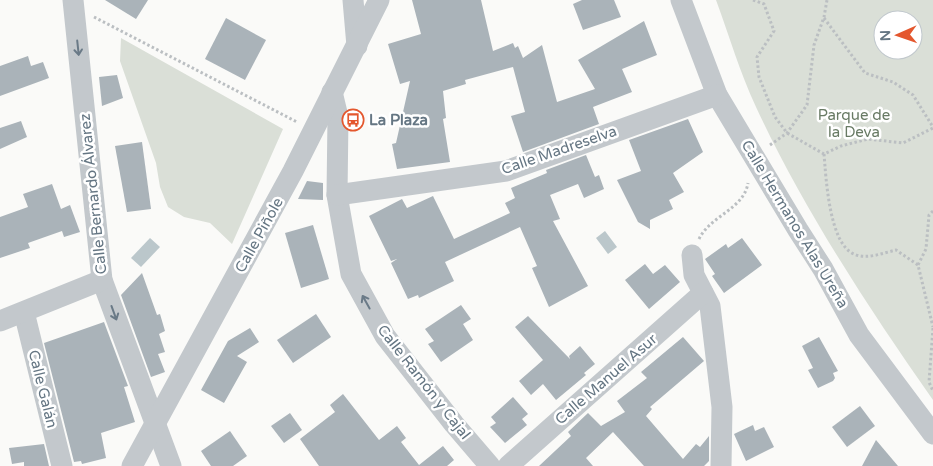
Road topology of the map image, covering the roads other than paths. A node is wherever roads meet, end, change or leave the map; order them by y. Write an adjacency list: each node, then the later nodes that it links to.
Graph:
1 (353, 0): 5 (street)
2 (379, 0): 5 (street, Calle Piñole)
3 (681, 0): 7 (street, Calle Hermanos Alas Ureña)
4 (73, 3): 11 (street, Calle Bernardo Álvarez, one-way to 11)
5 (358, 46): 6 (street, Calle Piñole)
6 (332, 92): 8 (street, Calle Piñole); 9 (street, Calle Ramón y Cajal)
7 (717, 95): 9 (street, Calle Madreselva); 16 (street, Calle Hermanos Alas Ureña)
8 (304, 150): 9 (street, Calle Ramón y Cajal); 15 (street, Calle Piñole)
9 (338, 187): 20 (street, Calle Ramón y Cajal, one-way to 9)
10 (692, 255): 12 (street)
11 (102, 280): 13 (street); 15 (street, Calle Bernardo Álvarez, one-way to 15)
12 (703, 293): 21 (street, Calle Manuel Asur); 22 (street)
13 (24, 312): 14 (street); 17 (street, Calle Galán)
14 (0, 321)
15 (155, 428): 18 (street, Calle Piñole); 19 (street, Calle Bernardo Álvarez)
16 (933, 434)
17 (62, 466)
18 (132, 466)
19 (171, 466)
20 (490, 466)
21 (508, 466)
22 (721, 466)

